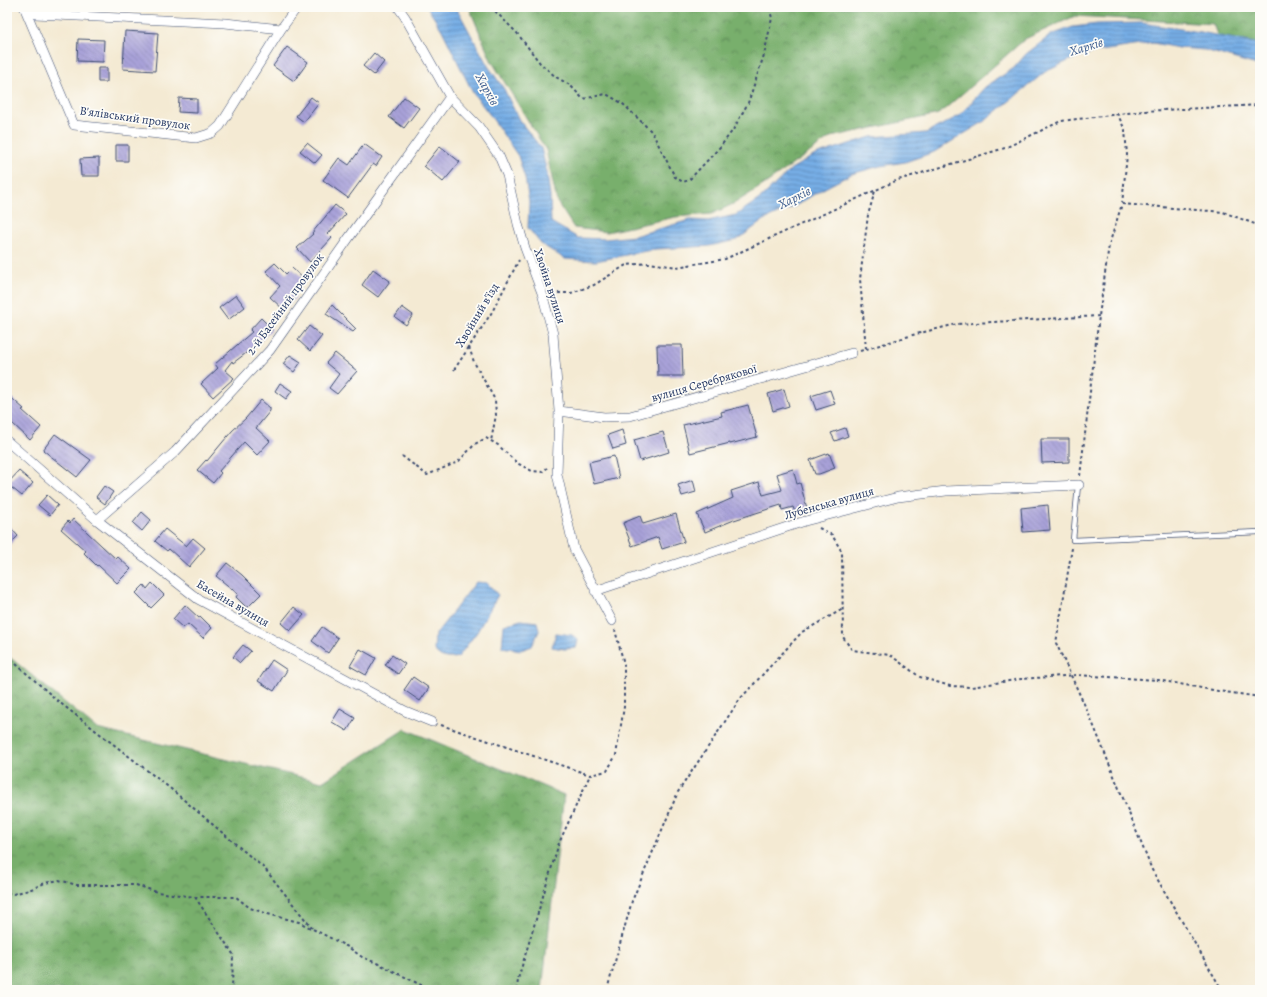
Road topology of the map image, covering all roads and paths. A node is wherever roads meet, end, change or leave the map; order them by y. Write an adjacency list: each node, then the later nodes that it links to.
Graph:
1 (297, 7): 6 (street, В'ялівський провулок)
2 (398, 7): 7 (street, Хвойна вулиця)
3 (491, 7): 4 (path)
4 (769, 7)
5 (24, 8): 6 (street, В'ялівський провулок); 6 (street, В'ялівський провулок)
6 (281, 29)
7 (450, 97): 13 (street, Хвойна вулиця); 25 (street, 2-й Басейний провулок)
8 (1260, 106): 9 (path)
9 (1118, 115): 10 (path); 11 (path)
10 (875, 191): 14 (path); 15 (path)
11 (1122, 204): 12 (path); 15 (path)
12 (1260, 226)
13 (525, 248): 14 (street, Хвойна вулиця); 16 (path, Хвойний в'їзд)
14 (542, 293): 19 (street, Хвойна вулиця)
15 (1099, 316): 24 (path)
16 (469, 347): 18 (path, Хвойний в'їзд); 21 (path)
17 (852, 353): 19 (street, вулиця Серебрякової)
18 (454, 370)
19 (559, 411): 23 (street, Хвойна вулиця)
20 (7, 441): 25 (street, Басейна вулиця)
21 (491, 442): 22 (path); 23 (path)
22 (402, 456)
23 (558, 460): 29 (street, Хвойна вулиця)
24 (1078, 485): 26 (street, Лубeнська вулиця); 28 (lane)
25 (97, 520): 35 (street, Басейна вулиця)
26 (805, 521): 29 (street, Лубeнська вулиця); 30 (path)
27 (1260, 532): 28 (lane)
28 (1073, 540): 33 (path)
29 (595, 591): 31 (street, Хвойна вулиця)
30 (843, 609): 33 (path); 45 (path)
31 (612, 621): 36 (path)
32 (7, 656): 39 (path)
33 (1072, 675): 34 (path); 46 (path)
34 (1260, 697)
35 (432, 722): 36 (path)
36 (590, 775): 44 (path)
37 (7, 893): 38 (path)
38 (195, 897): 39 (path); 41 (path)
39 (313, 929): 40 (path)
40 (425, 987): 42 (path); 43 (path)
41 (232, 990)
42 (421, 990)
43 (443, 990)
44 (516, 990)
45 (607, 990)
46 (1222, 990)

